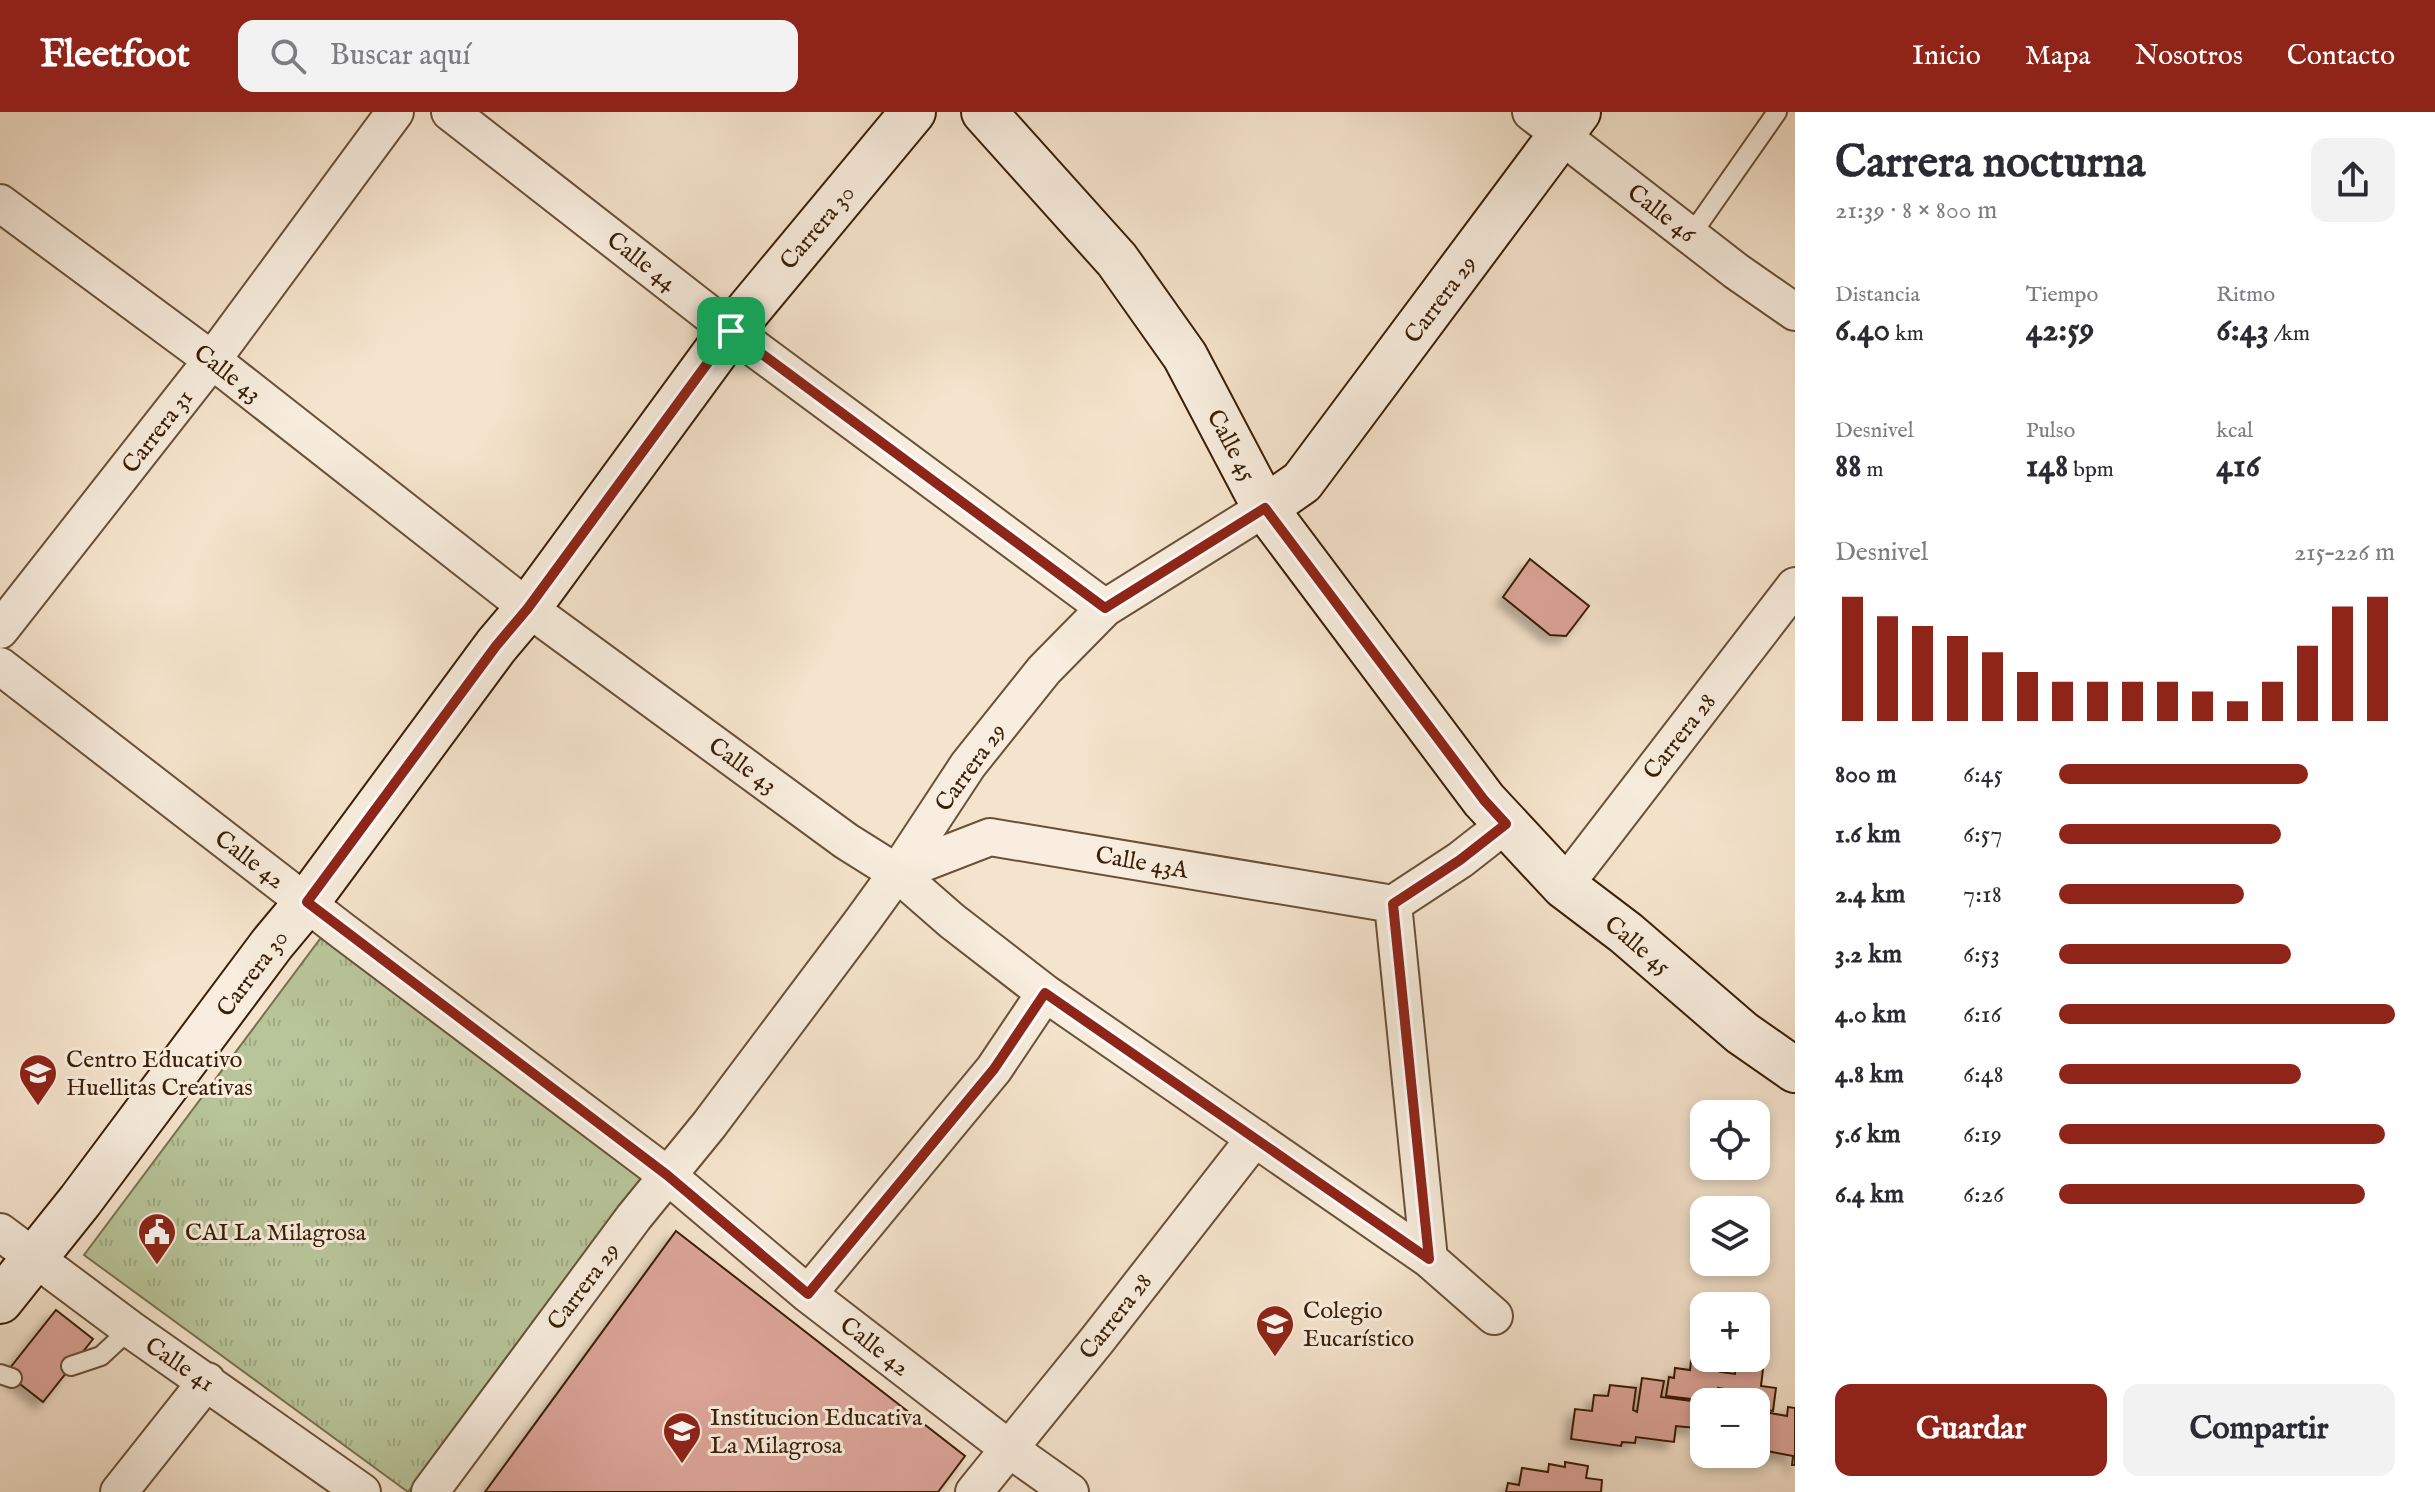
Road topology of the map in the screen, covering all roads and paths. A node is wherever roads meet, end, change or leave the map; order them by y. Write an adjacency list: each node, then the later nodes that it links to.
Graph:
1 (395, 112): 11 (street, Carrera 31)
2 (450, 112): 10 (street, Calle 44)
3 (913, 112): 10 (street, Carrera 30)
4 (984, 112): 12 (street, Calle 45)
5 (1777, 112): 8 (lane)
6 (1557, 120): 8 (street, Calle 46); 12 (street, Carrera 29)
7 (0, 203): 11 (street, Calle 43)
8 (1691, 235): 9 (street, Calle 46)
9 (1795, 312)
10 (731, 331): 14 (street, Carrera 30); 15 (street, Calle 44)
11 (212, 360): 14 (street, Calle 43); 16 (street, Carrera 31)
12 (1265, 508): 15 (street, Carrera 29); 18 (street, Calle 45)
13 (1795, 586): 20 (street, Carrera 28)
14 (528, 608): 19 (street, Calle 43); 21 (street, Carrera 30)
15 (1105, 608): 19 (street, Carrera 29)
16 (0, 630)
17 (0, 666): 21 (street, Calle 42)
18 (1506, 824): 20 (street, Calle 45); 22 (street)
19 (897, 873): 22 (street, Calle 43A); 23 (street, Calle 43); 26 (street, Carrera 29)
20 (1564, 886): 24 (street, Calle 45)
21 (307, 902): 26 (street, Calle 42); 28 (street, Carrera 30)
22 (1393, 904): 29 (street)
23 (1045, 993): 25 (street, Calle 43); 30 (street)
24 (1795, 1070)
25 (1255, 1138): 29 (street, Calle 43); 36 (street, Carrera 28)
26 (667, 1175): 30 (street, Calle 42); 39 (street, Carrera 29)
27 (0, 1232): 28 (street, Calle 41)
28 (35, 1258): 31 (street, Carrera 30); 33 (street, Calle 41)
29 (1429, 1259): 32 (street, Calle 43)
30 (808, 1294): 36 (street, Calle 42)
31 (0, 1301)
32 (1494, 1316)
33 (130, 1329): 34 (lane); 35 (street, Calle 41)
34 (71, 1366)
35 (207, 1381): 37 (street); 38 (street, Calle 41)
36 (1008, 1448): 40 (street, Carrera 28); 41 (street, Calle 42)
37 (119, 1492)
38 (362, 1492)
39 (430, 1492)
40 (974, 1492)
41 (1070, 1492)

